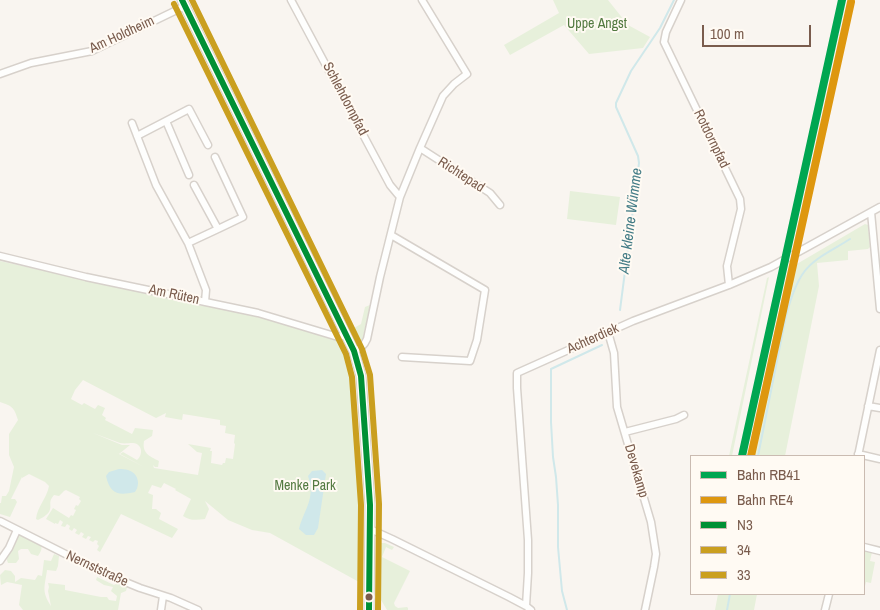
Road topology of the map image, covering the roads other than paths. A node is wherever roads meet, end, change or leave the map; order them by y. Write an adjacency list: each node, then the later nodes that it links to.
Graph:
1 (291, 0): 14 (street, Schlehdornpfad)
2 (422, 0): 10 (street)
3 (681, 0): 22 (street, Rotdornpfad)
4 (184, 3): 5 (street, Am Holdheim); 26 (main road)
5 (0, 74)
6 (166, 122): 8 (street); 9 (street); 12 (street)
7 (132, 123): 8 (street)
8 (137, 136): 20 (street)
9 (208, 145)
10 (420, 148): 14 (street); 15 (street, Richtepad)
11 (215, 157): 18 (street)
12 (189, 175)
13 (194, 185): 18 (street)
14 (400, 197): 19 (street)
15 (500, 205)
16 (880, 207): 17 (street, Achterdiek)
17 (870, 212): 22 (street, Achterdiek); 24 (street)
18 (218, 229): 20 (street)
19 (390, 235): 28 (street); 29 (street)
20 (188, 243): 23 (street)
21 (0, 256): 23 (street, Am Rüten)
22 (729, 285): 25 (street, Achterdiek)
23 (205, 302): 26 (street, Am Rüten)
24 (880, 309)
25 (608, 332): 33 (street, Devekamp); 45 (street, Achterdiek)
26 (346, 335): 28 (main road)
27 (880, 350): 30 (street)
28 (354, 351): 38 (main road)
29 (402, 357)
30 (868, 406): 31 (street); 34 (street)
31 (880, 408)
32 (684, 415): 33 (street)
33 (625, 432): 49 (street, Devekamp)
34 (858, 455)
35 (865, 456): 36 (street)
36 (880, 459)
37 (0, 521): 39 (street, Nernststraße)
38 (370, 529): 45 (street); 48 (main road)
39 (17, 530): 42 (street); 44 (street, Nernststraße)
40 (865, 547): 41 (street)
41 (880, 551)
42 (0, 561)
43 (829, 595): 50 (street)
44 (163, 596): 46 (street); 47 (street, Nernststraße)
45 (529, 608)
46 (161, 610)
47 (198, 610)
48 (369, 610)
49 (644, 610)
50 (825, 610)

